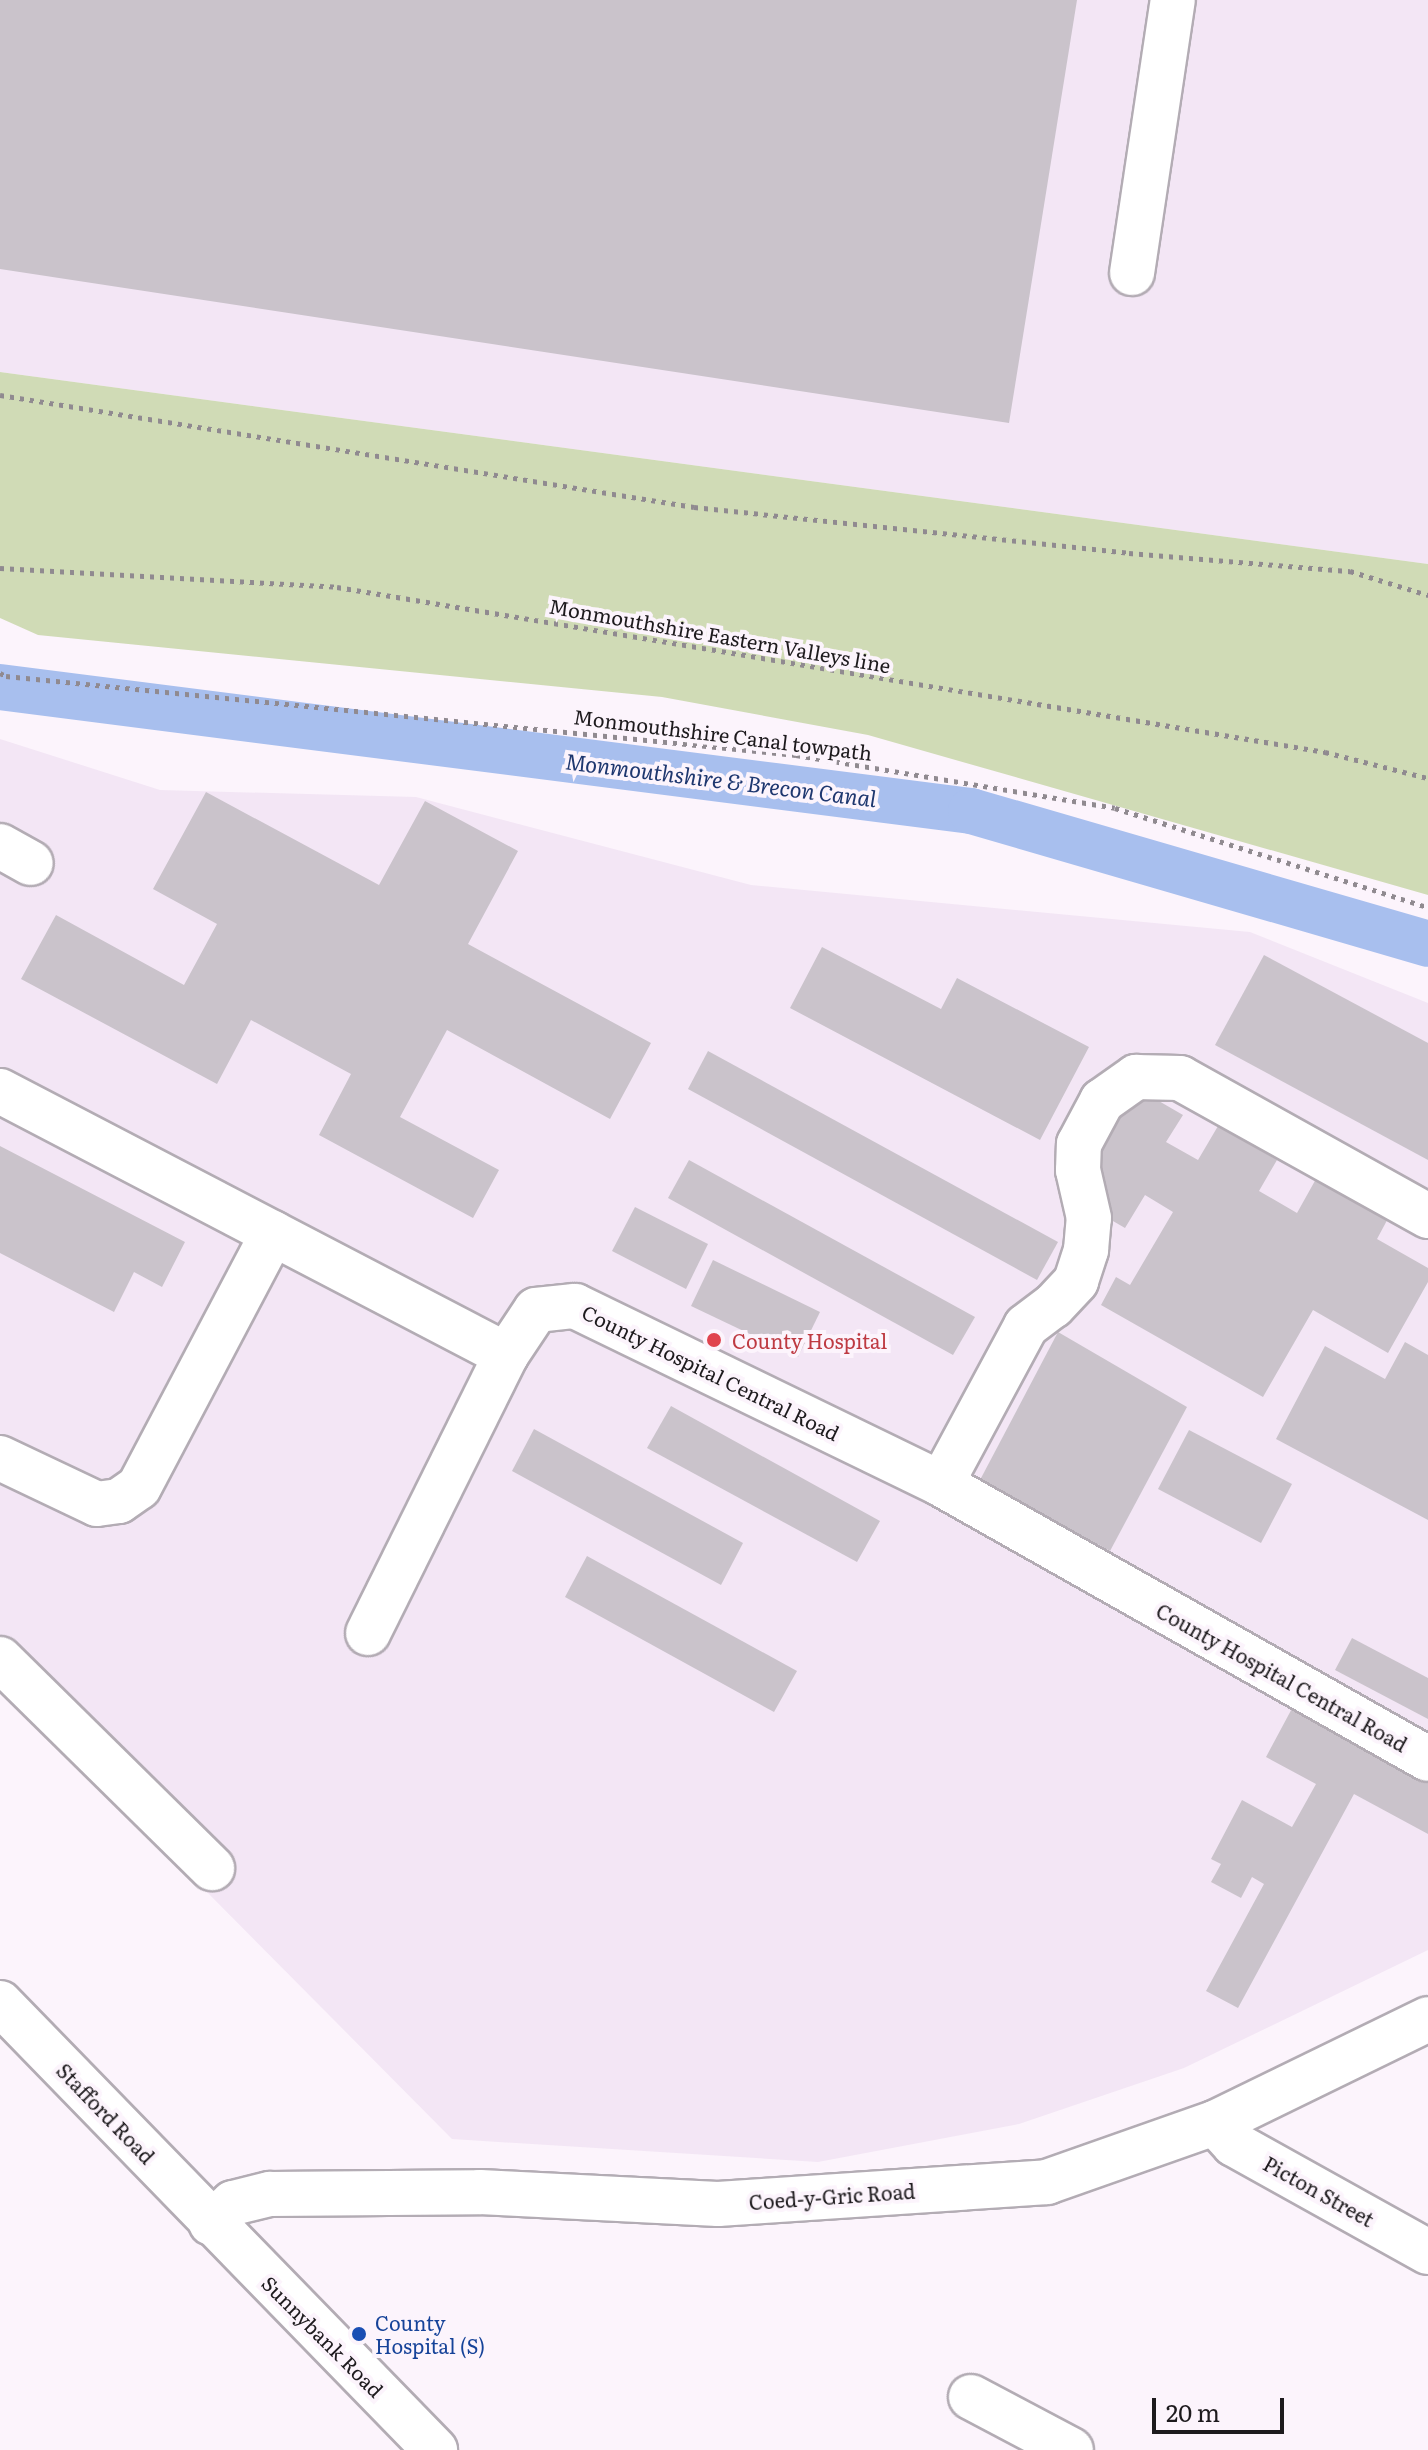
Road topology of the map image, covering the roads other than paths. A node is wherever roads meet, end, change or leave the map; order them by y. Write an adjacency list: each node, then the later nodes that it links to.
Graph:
1 (1173, 0): 2 (street)
2 (1132, 273)
3 (0, 1091): 5 (street)
4 (1428, 1216): 8 (street)
5 (273, 1233): 6 (street); 7 (street)
6 (506, 1355): 8 (street, County Hospital Central Road); 9 (street)
7 (0, 1458)
8 (941, 1484): 11 (street, County Hospital Central Road)
9 (368, 1633)
10 (0, 1659): 12 (street)
11 (1428, 1759)
12 (212, 1868)
13 (0, 2003): 16 (street, Stafford Road)
14 (1428, 2019): 15 (street, Coed-y-Gric Road)
15 (1215, 2123): 16 (street, Coed-y-Gric Road); 17 (street, Picton Street)
16 (211, 2223): 19 (street, Sunnybank Road)
17 (1428, 2252)
18 (971, 2397): 20 (street)
19 (435, 2450)
20 (1071, 2450)

